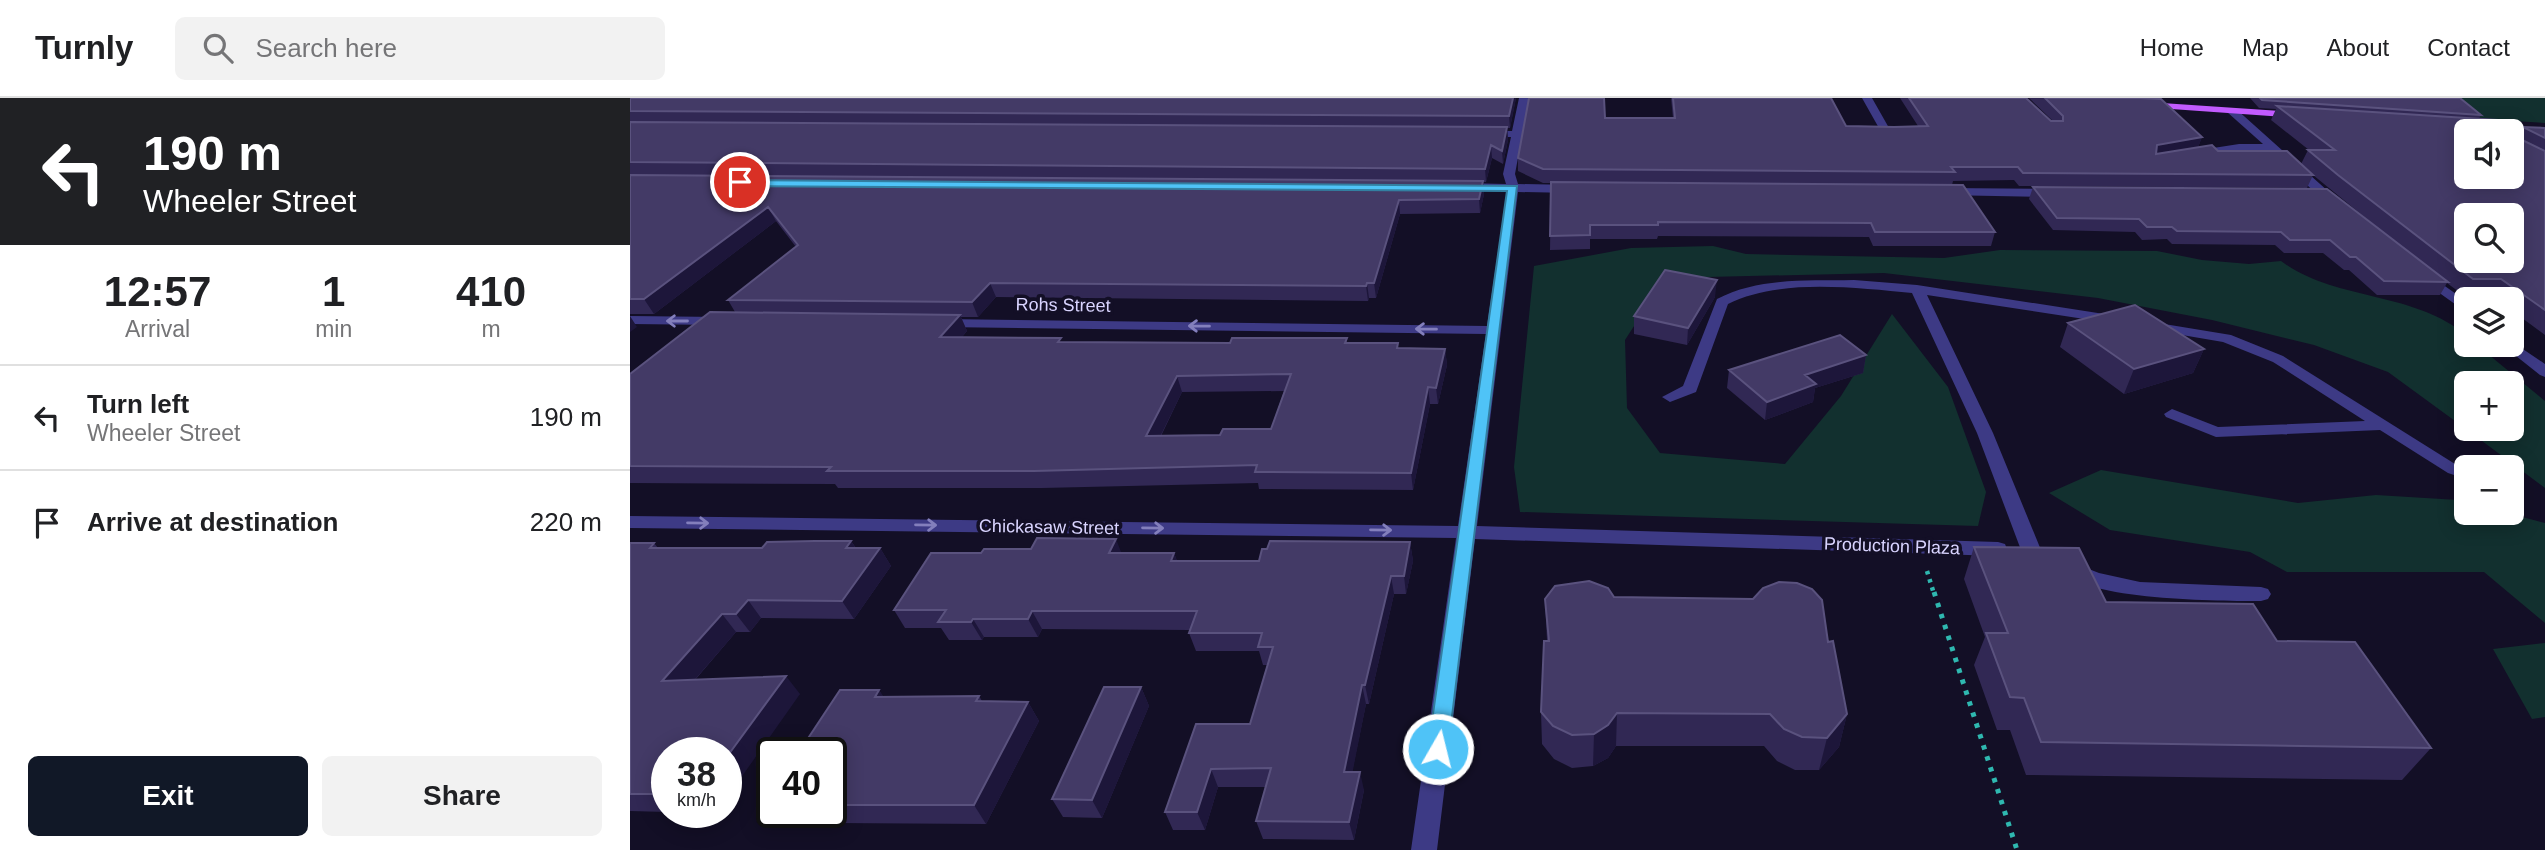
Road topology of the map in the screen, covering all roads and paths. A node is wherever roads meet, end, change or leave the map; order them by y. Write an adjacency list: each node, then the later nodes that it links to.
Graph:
1 (1524, 98): 7 (street)
2 (1867, 98): 8 (street)
3 (2136, 104): 4 (main road)
4 (2231, 110): 5 (main road); 9 (street)
5 (2311, 116)
6 (1474, 134): 7 (street)
7 (1515, 134): 12 (street)
8 (1888, 135)
9 (2272, 148): 10 (street); 17 (street)
10 (2183, 157)
11 (1441, 187): 12 (street)
12 (1513, 188): 13 (street); 25 (street)
13 (1580, 189)
14 (1938, 192): 15 (street)
15 (2062, 193)
16 (2311, 195): 17 (street)
17 (2325, 195): 18 (street)
18 (2347, 213)
19 (2412, 265): 21 (street)
20 (1917, 289): 28 (street); 30 (street); 35 (street)
21 (2454, 298)
22 (630, 320): 23 (street, one-way to 22)
23 (741, 321)
24 (922, 323): 25 (street, Rohs Street, one-way to 24)
25 (1495, 330): 33 (street)
26 (2524, 355): 27 (street)
27 (2545, 372)
28 (1670, 397)
29 (2172, 414): 30 (street)
30 (2383, 425): 31 (street)
31 (2454, 470)
32 (630, 522): 33 (street, Chickasaw Street, one-way to 33)
33 (1468, 532): 34 (street, Production Plaza); 37 (street)
34 (1919, 546): 35 (street, Production Plaza); 38 (path)
35 (2031, 550): 36 (street)
36 (2261, 594)
37 (1424, 850)
38 (2017, 850)

